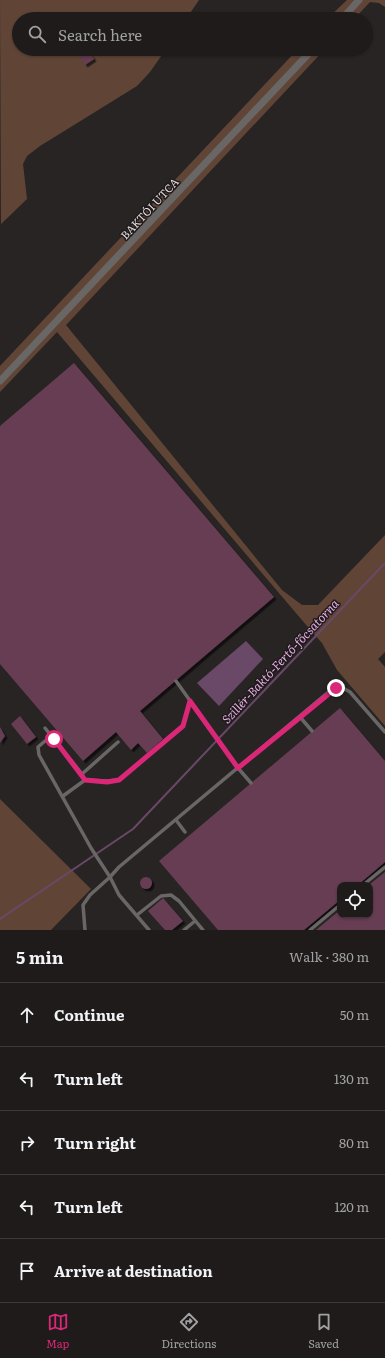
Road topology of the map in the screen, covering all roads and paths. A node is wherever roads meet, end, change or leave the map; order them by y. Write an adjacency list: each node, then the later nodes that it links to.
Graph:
1 (358, 0): 2 (street)
2 (348, 12)
3 (306, 56): 4 (street, BAKTÓI UTCA)
4 (0, 381)
5 (176, 681): 6 (lane)
6 (190, 701): 13 (lane); 15 (lane)
7 (300, 717): 9 (lane); 10 (lane); 13 (lane)
8 (45, 728): 11 (lane)
9 (312, 731)
10 (385, 732)
11 (54, 739): 14 (lane); 17 (lane)
12 (118, 742): 14 (lane)
13 (238, 768): 16 (lane); 18 (lane)
14 (82, 774): 15 (lane)
15 (85, 780): 17 (lane)
16 (251, 783)
17 (63, 796): 21 (lane)
18 (176, 820): 19 (lane); 21 (lane)
19 (185, 832)
20 (385, 867): 22 (lane)
21 (110, 877): 24 (lane); 26 (lane)
22 (367, 882)
23 (337, 908): 30 (lane)
24 (136, 915): 25 (lane); 27 (lane)
25 (195, 921): 28 (lane); 29 (lane)
26 (85, 930)
27 (149, 930)
28 (184, 930)
29 (203, 930)
30 (310, 930)

